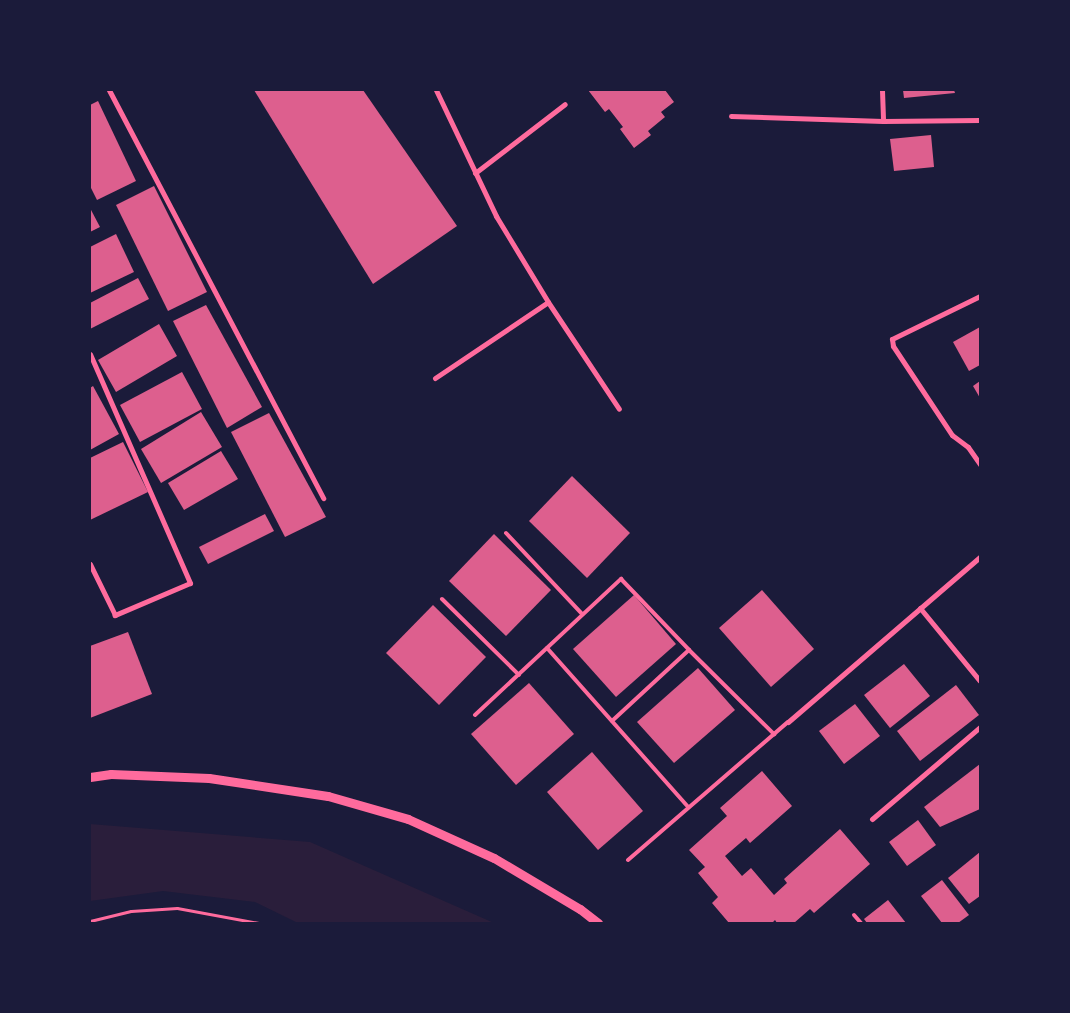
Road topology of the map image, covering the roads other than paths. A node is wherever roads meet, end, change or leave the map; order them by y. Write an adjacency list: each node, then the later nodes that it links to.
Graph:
1 (109, 90): 15 (street)
2 (436, 90): 8 (street)
3 (882, 90): 7 (street)
4 (565, 104): 8 (street)
5 (731, 116): 7 (street)
6 (980, 120): 7 (street)
7 (884, 121)
8 (475, 173): 10 (street)
9 (980, 296): 14 (street)
10 (548, 302): 12 (street); 13 (street)
11 (90, 354): 18 (street)
12 (435, 378)
13 (619, 409)
14 (980, 464)
15 (323, 498)
16 (506, 533): 21 (lane)
17 (980, 556): 20 (street)
18 (90, 564)
19 (442, 599): 24 (lane)
20 (920, 608): 25 (street); 28 (street)
21 (581, 614): 22 (lane); 23 (lane)
22 (547, 648): 24 (lane); 27 (lane)
23 (689, 650): 27 (lane); 30 (lane)
24 (519, 675): 26 (lane)
25 (980, 681)
26 (475, 715)
27 (612, 721): 32 (lane)
28 (788, 722): 30 (lane)
29 (980, 727): 33 (street)
30 (774, 734): 32 (lane)
31 (90, 777): 36 (street)
32 (688, 807): 34 (lane)
33 (872, 819)
34 (628, 860)
35 (854, 914): 37 (lane)
36 (598, 923)
37 (861, 923)

